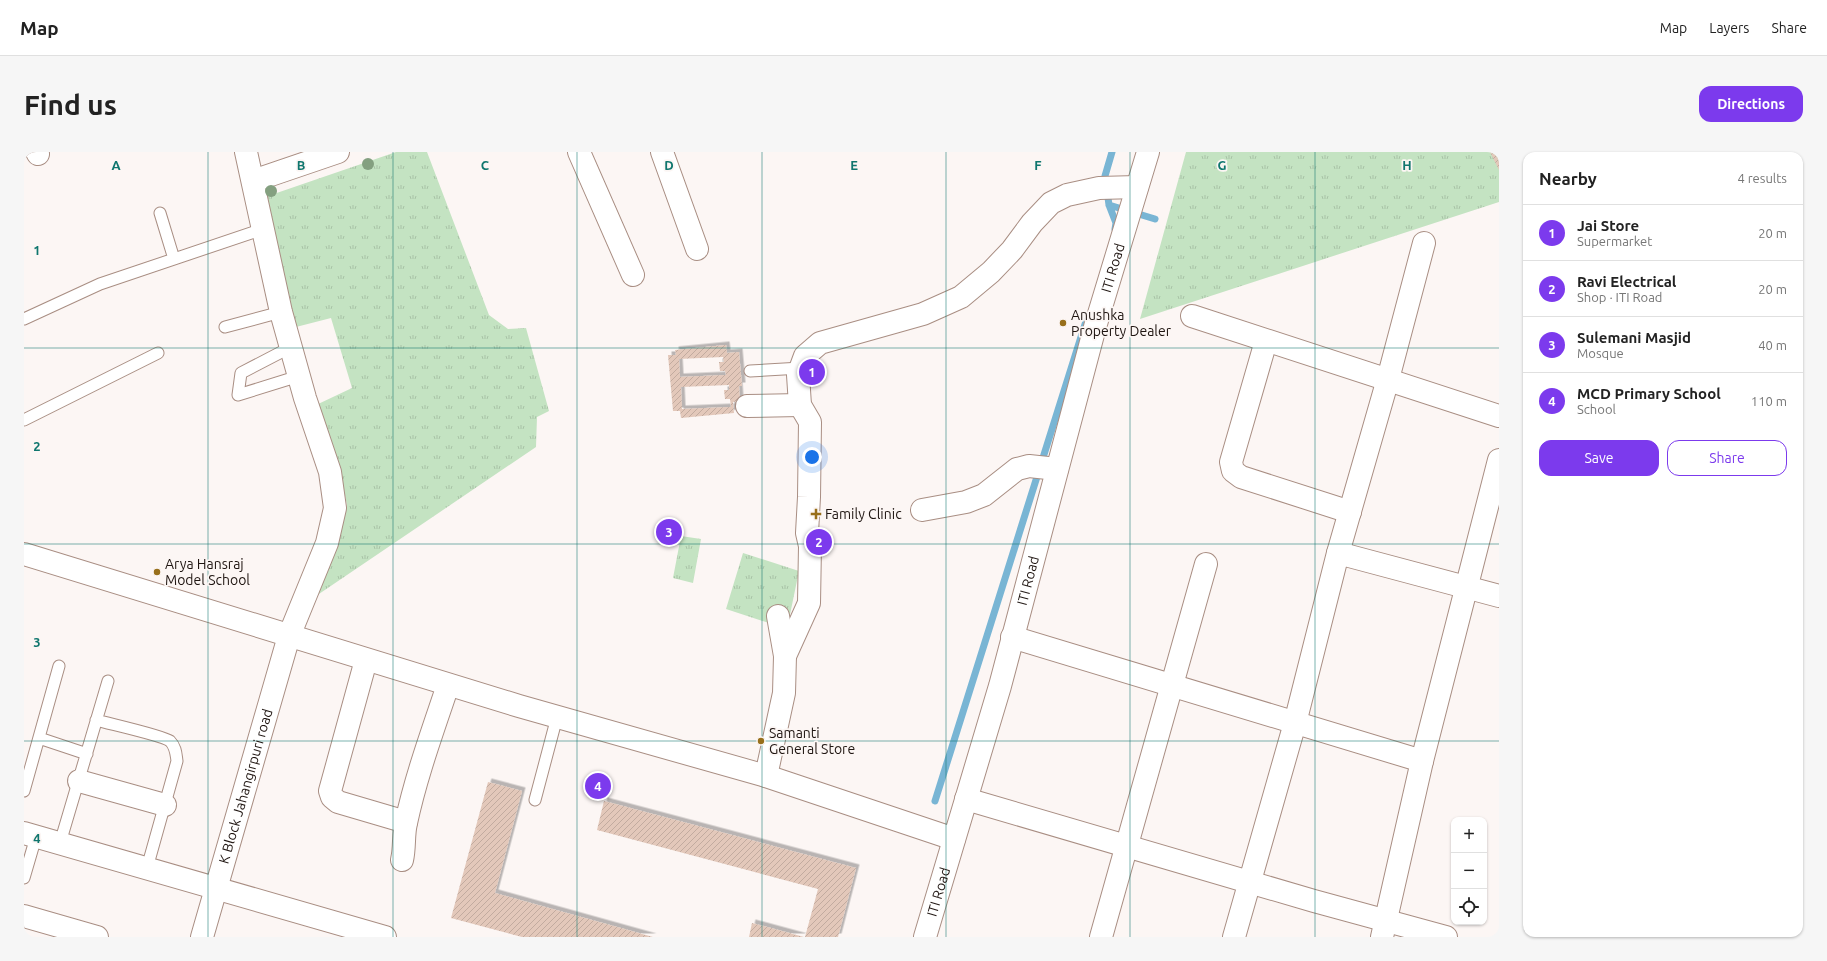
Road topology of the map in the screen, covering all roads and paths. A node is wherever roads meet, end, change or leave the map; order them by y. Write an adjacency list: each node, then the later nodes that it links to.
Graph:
1 (246, 152): 6 (street, K Block Jahangirpuri road)
2 (338, 152): 6 (street)
3 (579, 152): 13 (street)
4 (662, 152): 11 (street)
5 (1148, 152): 7 (street, ITI Road)
6 (253, 181): 9 (street, K Block Jahangirpuri road)
7 (1135, 193): 21 (street); 30 (street, ITI Road)
8 (160, 213): 12 (lane)
9 (263, 229): 12 (lane); 14 (street, K Block Jahangirpuri road)
10 (1424, 243): 24 (street)
11 (697, 249)
12 (174, 259): 16 (lane)
13 (633, 275)
14 (281, 312): 17 (lane); 19 (street, K Block Jahangirpuri road)
15 (1192, 316): 18 (street)
16 (24, 319)
17 (225, 327)
18 (1266, 341): 24 (street); 32 (street)
19 (291, 347): 23 (street, K Block Jahangirpuri road); 23 (lane)
20 (158, 353): 28 (lane)
21 (801, 368): 22 (lane); 25 (street)
22 (750, 371)
23 (299, 376): 39 (street, K Block Jahangirpuri road)
24 (1388, 379): 27 (street); 32 (street)
25 (800, 405): 26 (street); 41 (street)
26 (746, 406)
27 (1499, 416)
28 (24, 420)
29 (1499, 460): 36 (street)
30 (1057, 469): 31 (street); 40 (street, ITI Road)
31 (922, 510)
32 (1350, 512): 33 (street)
33 (1338, 553): 36 (street); 49 (street)
34 (24, 554): 39 (street)
35 (1206, 564): 46 (street)
36 (1465, 588): 37 (street); 52 (street)
37 (1499, 596)
38 (778, 616): 41 (street)
39 (289, 636): 42 (street); 68 (street, K Block Jahangirpuri road)
40 (1012, 637): 46 (street); 56 (street, ITI Road)
41 (785, 656): 53 (street)
42 (366, 660): 45 (street); 59 (street)
43 (59, 666): 50 (lane)
44 (108, 681): 48 (lane)
45 (448, 684): 47 (street); 59 (street)
46 (1172, 686): 49 (street); 63 (street)
47 (557, 717): 53 (street); 57 (lane)
48 (96, 720): 51 (lane); 58 (lane)
49 (1295, 723): 52 (street); 67 (street)
50 (39, 738): 51 (lane); 55 (lane)
51 (87, 754): 54 (lane)
52 (1422, 761): 70 (street)
53 (766, 776): 61 (street)
54 (79, 781): 58 (street); 62 (lane)
55 (24, 791)
56 (966, 798): 61 (street, ITI Road); 63 (street)
57 (535, 800)
58 (165, 805): 65 (lane)
59 (406, 822): 64 (street)
60 (30, 835): 62 (street); 66 (lane)
61 (954, 839): 74 (street, ITI Road)
62 (60, 843): 65 (street)
63 (1127, 846): 67 (street); 75 (street)
64 (402, 860)
65 (147, 868): 68 (street)
66 (24, 878)
67 (1250, 882): 70 (street); 76 (street)
68 (216, 888): 72 (street, K Block Jahangirpuri road); 73 (street)
69 (24, 916): 71 (street)
70 (1384, 929): 77 (street)
71 (97, 937)
72 (202, 937)
73 (385, 937)
74 (925, 937)
75 (1101, 937)
76 (1234, 937)
77 (1446, 937)

